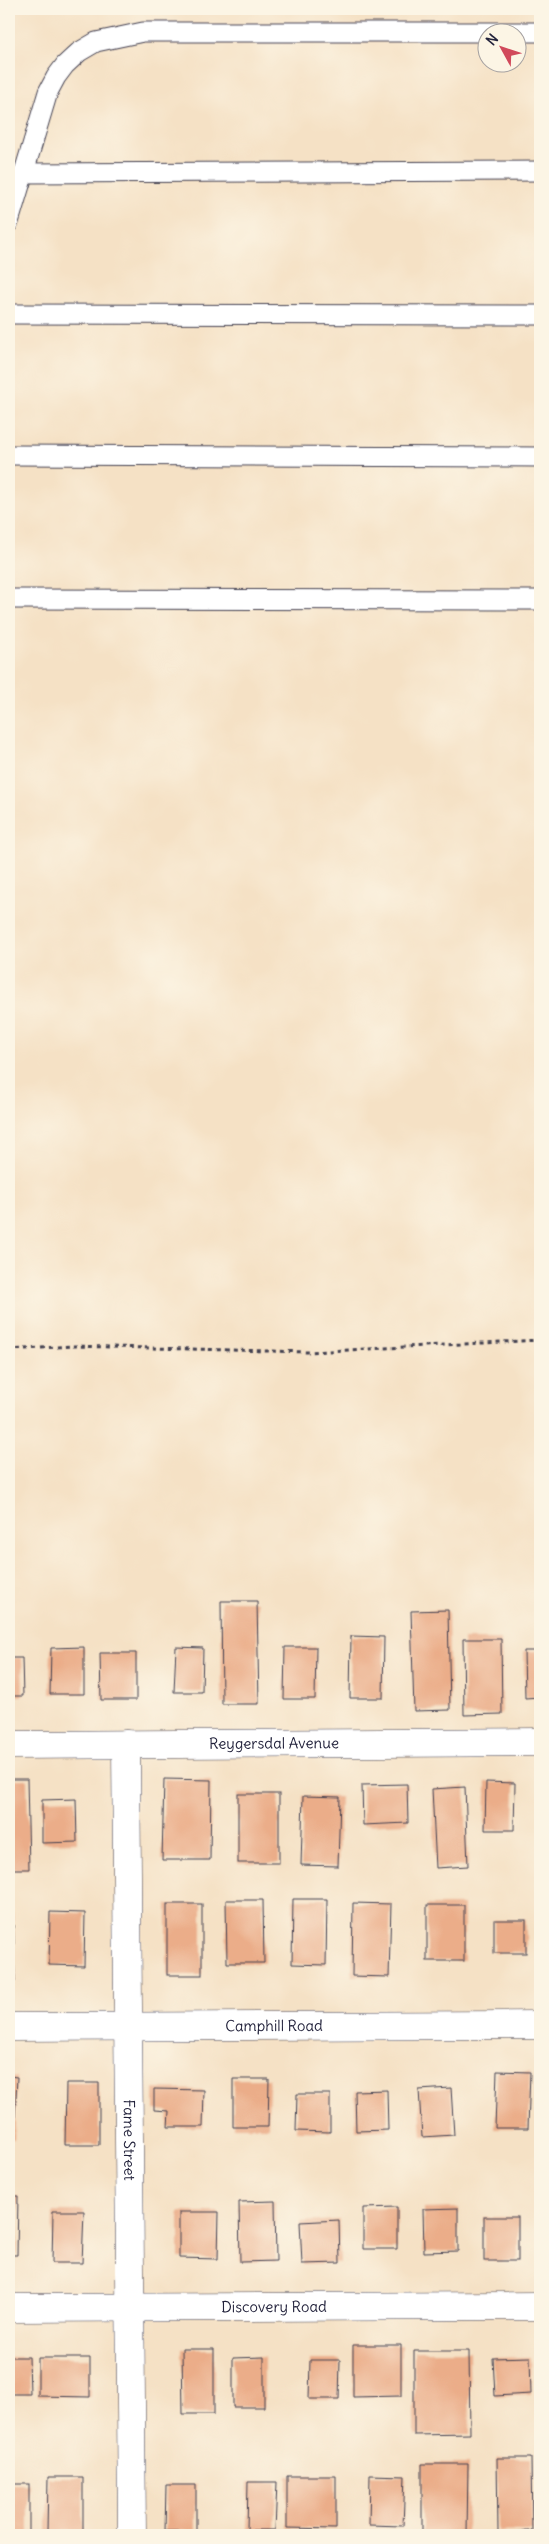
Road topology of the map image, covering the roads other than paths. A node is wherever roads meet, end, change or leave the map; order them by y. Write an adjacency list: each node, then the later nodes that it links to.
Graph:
1 (540, 32): 3 (lane)
2 (540, 171): 3 (lane)
3 (24, 173): 4 (lane)
4 (9, 222)
5 (9, 314): 6 (lane)
6 (540, 315)
7 (9, 455): 8 (lane)
8 (540, 457)
9 (9, 598): 10 (lane)
10 (540, 600)
11 (540, 1742): 12 (street, Reygersdal Avenue)
12 (126, 1744): 13 (street, Reygersdal Avenue); 14 (street, Fame Street)
13 (9, 1745)
14 (127, 2025): 15 (street, Camphill Road); 16 (street, Camphill Road); 19 (street, Fame Street)
15 (540, 2025)
16 (9, 2027)
17 (540, 2306): 19 (street, Discovery Road)
18 (9, 2308): 19 (street, Discovery Road)
19 (131, 2308): 20 (street, Fame Street)
20 (132, 2535)

